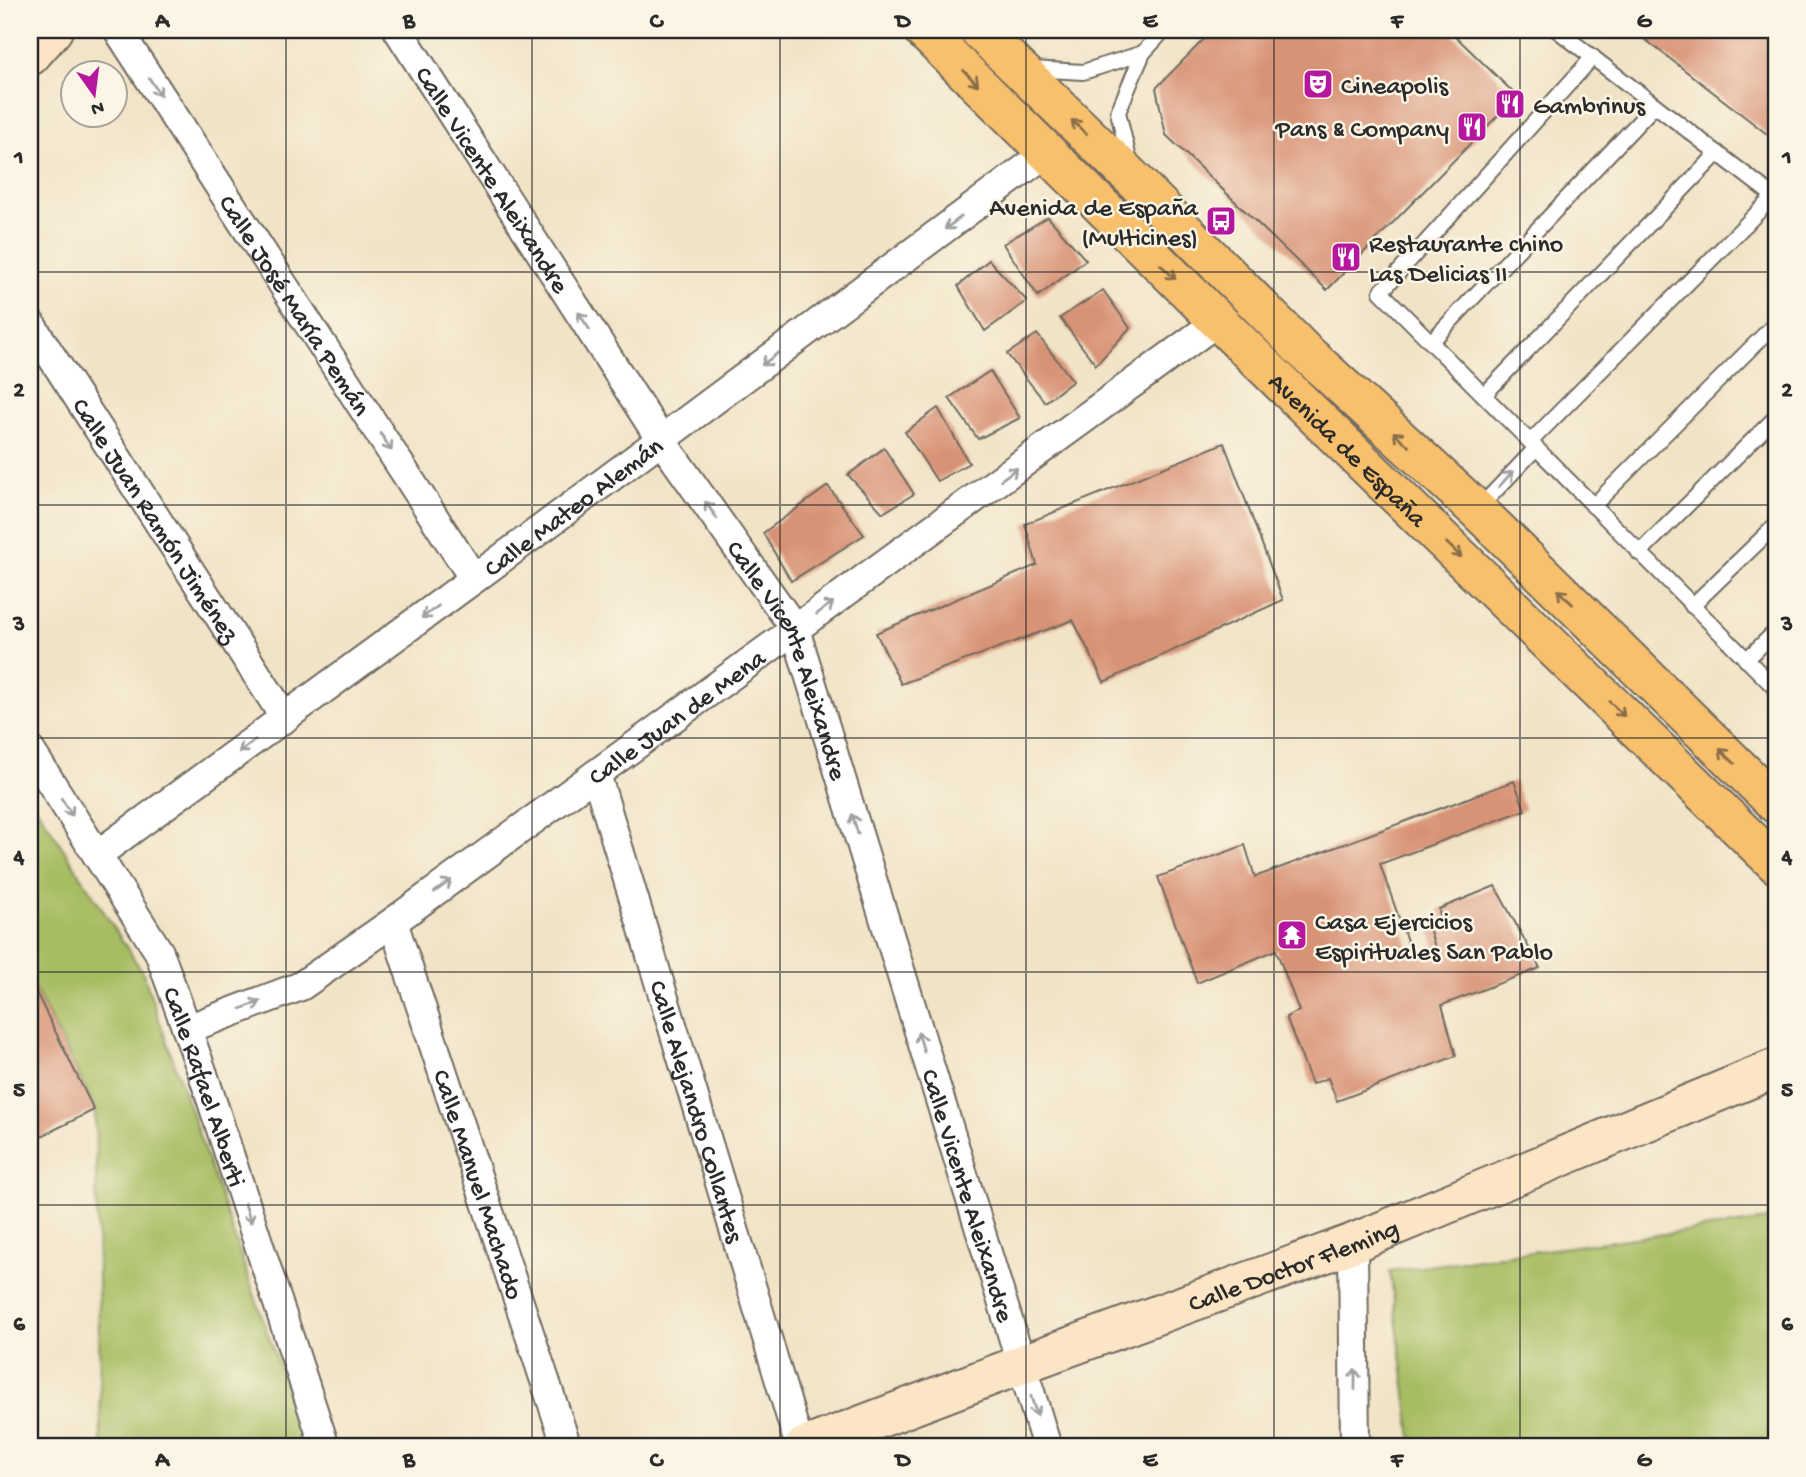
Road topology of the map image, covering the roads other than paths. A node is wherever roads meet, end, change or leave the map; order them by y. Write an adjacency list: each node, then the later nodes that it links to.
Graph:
1 (52, 30): 9 (main road)
2 (118, 30): 29 (street, Calle José María Pemán, one-way to 29)
3 (398, 30): 23 (street, Calle Vicente Aleixandre, one-way to 3)
4 (923, 30): 13 (main road, Avenida de España, one-way to 13)
5 (979, 30): 11 (main road, Avenida de España)
6 (1164, 30): 8 (lane)
7 (1557, 30): 10 (lane)
8 (1143, 53): 11 (lane); 15 (lane)
9 (30, 56)
10 (1593, 58): 12 (lane); 20 (lane)
11 (1018, 68): 15 (main road, Avenida de España, one-way to 11)
12 (1655, 105): 14 (lane); 20 (lane)
13 (1046, 153): 17 (main road, Avenida de España, one-way to 17); 23 (street, Calle Mateo Alemán, one-way to 23)
14 (1718, 153): 16 (lane); 21 (lane)
15 (1133, 178): 26 (main road, Avenida de España, one-way to 15)
16 (1775, 197): 24 (lane)
17 (1218, 321): 31 (street, Calle Juan de Mena, one-way to 17); 40 (main road, Avenida de España, one-way to 40)
18 (30, 323): 35 (street, Calle Juan Ramón Jiménez)
19 (1776, 323): 25 (lane)
20 (1431, 342): 21 (lane)
21 (1484, 395): 24 (lane)
22 (1776, 417): 28 (lane)
23 (661, 440): 29 (street, Calle Mateo Alemán); 31 (street, Calle Vicente Aleixandre, one-way to 23)
24 (1533, 445): 25 (lane); 26 (lane, one-way to 24)
25 (1593, 506): 28 (lane)
26 (1477, 510): 38 (main road, Avenida de España, one-way to 26)
27 (1776, 525): 30 (lane)
28 (1639, 553): 30 (lane)
29 (474, 579): 35 (street, Calle Mateo Alemán, one-way to 35)
30 (1692, 606): 33 (lane)
31 (795, 629): 37 (street, Calle Juan de Mena); 45 (street, Calle Vicente Aleixandre, one-way to 31)
32 (1776, 631): 33 (lane)
33 (1746, 660): 34 (lane)
34 (1776, 689)
35 (285, 718): 39 (street, Calle Mateo Alemán, one-way to 39)
36 (30, 750): 39 (street, Calle Rafael Alberti, one-way to 39)
37 (596, 774): 41 (street, Calle Juan de Mena, one-way to 37); 48 (street, Calle Alejandro Collantes)
38 (1776, 804)
39 (97, 855): 42 (street, Calle Rafael Alberti)
40 (1776, 864)
41 (393, 922): 42 (street, Calle Juan de Mena, one-way to 41); 47 (street, Calle Manuel Machado)
42 (187, 1029): 46 (street, Calle Rafael Alberti, one-way to 46)
43 (1776, 1068): 44 (main road, Calle Doctor Fleming)
44 (1353, 1243): 45 (main road, Calle Doctor Fleming); 50 (street, one-way to 44)
45 (1020, 1365): 48 (main road, Calle Doctor Fleming); 49 (street, Calle Vicente Aleixandre, one-way to 49)
46 (325, 1447)
47 (567, 1447)
48 (802, 1447)
49 (1047, 1447)
50 (1355, 1447)

